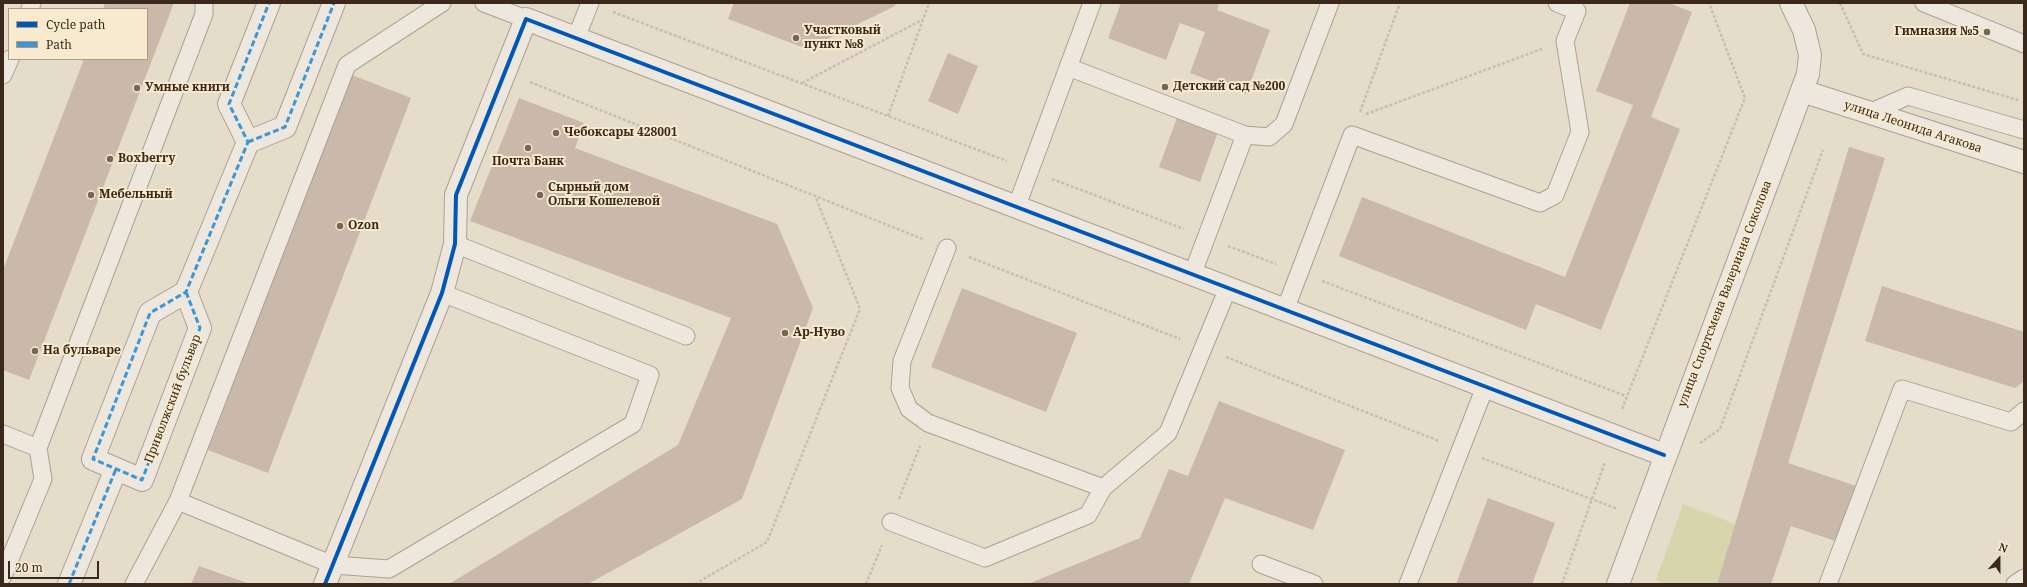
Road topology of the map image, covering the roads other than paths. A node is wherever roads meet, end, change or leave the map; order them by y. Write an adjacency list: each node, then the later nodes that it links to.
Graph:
1 (204, 3): 36 (lane)
2 (269, 3): 22 (street)
3 (334, 3): 22 (street)
4 (442, 3): 40 (lane)
5 (484, 3): 12 (lane)
6 (590, 3): 13 (lane)
7 (1092, 3): 16 (lane)
8 (1330, 3): 21 (lane)
9 (1557, 3): 31 (lane)
10 (1791, 3): 18 (street, улица Спортсмена Валериана Соколова)
11 (1924, 3): 14 (lane)
12 (526, 19): 13 (street); 25 (street)
13 (576, 38): 24 (street)
14 (2024, 44)
15 (10, 60): 17 (lane)
16 (1068, 67): 21 (lane); 24 (lane)
17 (3, 75)
18 (1802, 91): 19 (street, улица Леонида Агакова); 37 (street, улица Спортсмена Валериана Соколова)
19 (1869, 113): 20 (lane); 23 (street, улица Леонида Агакова)
20 (2024, 130)
21 (1245, 135): 27 (lane)
22 (248, 142): 29 (street)
23 (2024, 162)
24 (1016, 208): 27 (street)
25 (455, 244): 30 (street); 32 (lane)
26 (947, 248): 39 (lane)
27 (1192, 275): 28 (street)
28 (1228, 288): 31 (street); 39 (lane)
29 (186, 292): 38 (street, Приволжский бульвар); 38 (street, Приволжский бульвар)
30 (442, 293): 43 (street); 43 (lane)
31 (1285, 310): 33 (street)
32 (686, 336)
33 (1485, 387): 37 (street); 49 (lane)
34 (2024, 411): 51 (lane)
35 (3, 434): 36 (lane)
36 (38, 448): 44 (lane)
37 (1664, 455): 50 (street, улица Спортсмена Валериана Соколова)
38 (116, 469): 46 (street)
39 (1103, 488): 41 (lane)
40 (178, 501): 43 (lane); 47 (lane)
41 (891, 522)
42 (1261, 564): 48 (lane)
43 (329, 574)
44 (3, 576)
45 (2024, 578): 52 (lane)
46 (69, 584)
47 (134, 584)
48 (1314, 584)
49 (1408, 584)
50 (1618, 584)
51 (1828, 584)
52 (2015, 584)

